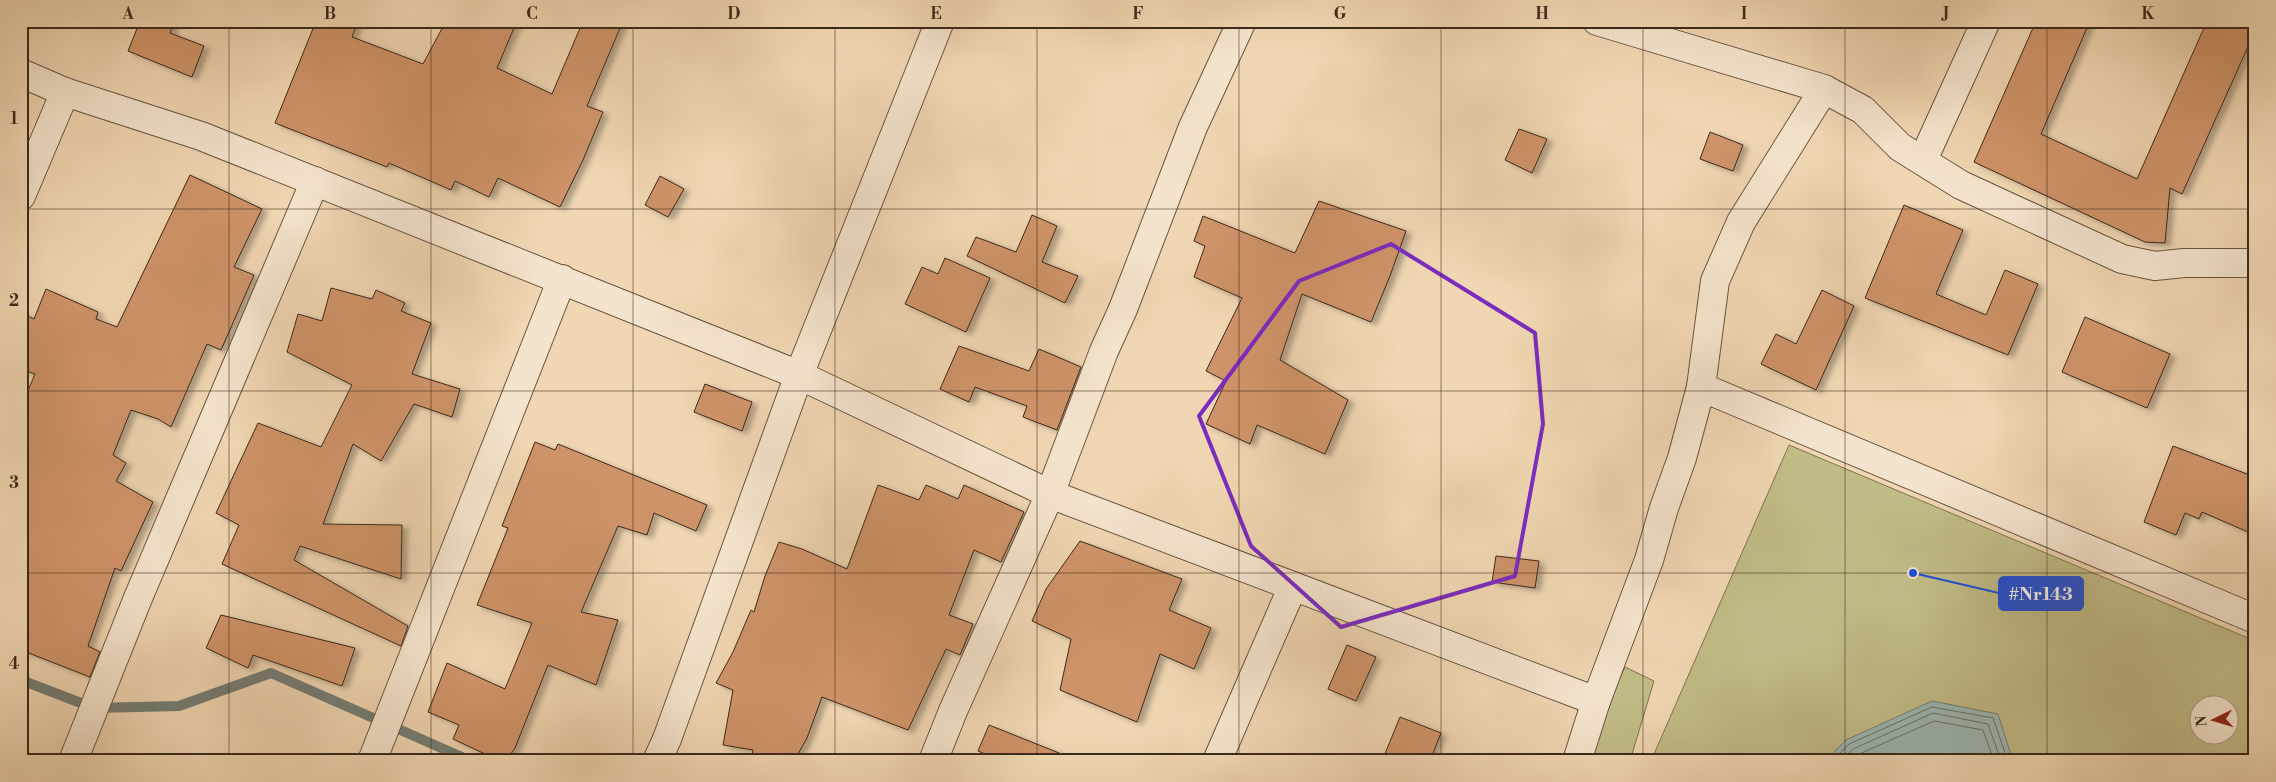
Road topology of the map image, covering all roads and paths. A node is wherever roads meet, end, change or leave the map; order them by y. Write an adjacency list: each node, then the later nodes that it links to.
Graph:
1 (940, 21): 13 (street)
2 (1242, 21): 15 (street)
3 (1597, 21): 6 (street)
4 (1986, 21): 8 (street)
5 (21, 73): 7 (street)
6 (1824, 88): 8 (street); 14 (street)
7 (65, 92): 9 (street); 10 (street)
8 (1923, 160): 11 (street)
9 (316, 181): 12 (street); 19 (street)
10 (21, 196)
11 (2255, 263)
12 (562, 279): 13 (street); 20 (street)
13 (799, 375): 15 (street); 21 (street)
14 (1701, 387): 17 (street); 18 (street)
15 (1050, 494): 16 (street); 22 (street)
16 (1293, 586): 18 (street); 23 (street)
17 (2255, 619)
18 (1596, 701): 24 (street)
19 (72, 761)
20 (372, 761)
21 (657, 761)
22 (933, 761)
23 (1217, 761)
24 (1577, 761)

